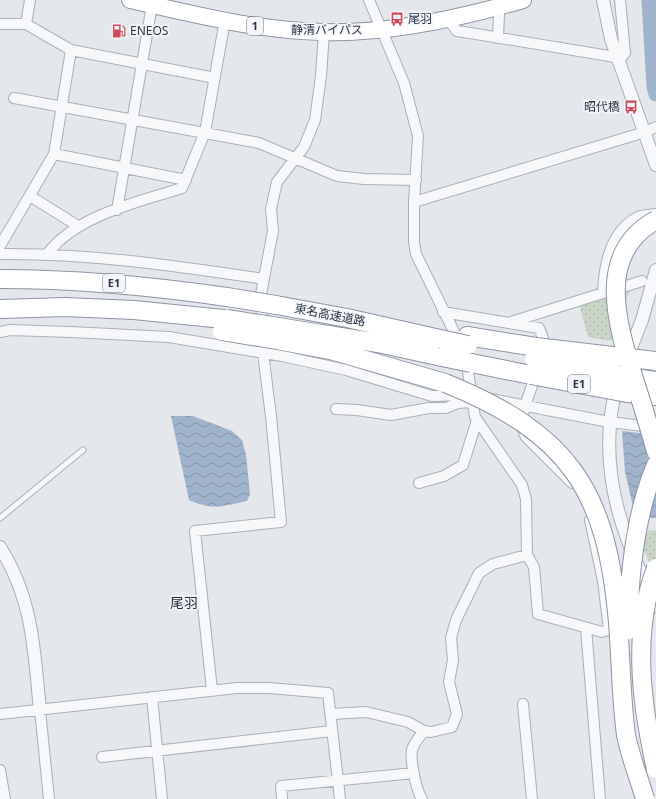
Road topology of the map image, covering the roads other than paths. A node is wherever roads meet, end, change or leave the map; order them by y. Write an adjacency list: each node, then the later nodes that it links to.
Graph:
1 (30, 0): 12 (street)
2 (130, 0): 7 (highway, 静清バイパス / 1)
3 (369, 0): 13 (street)
4 (523, 0): 9 (highway, 静清バイパス / 1)
5 (603, 0): 17 (street)
6 (620, 0): 17 (street)
7 (152, 5): 10 (highway, 静清バイパス / 1); 18 (street)
8 (499, 14): 15 (street)
9 (448, 19): 13 (highway, 静清バイパス / 1); 15 (street)
10 (225, 20): 14 (highway, 静清バイパス / 1); 19 (street)
11 (0, 24): 12 (street)
12 (26, 24): 16 (street)
13 (382, 29): 14 (highway, 静清バイパス / 1); 30 (street)
14 (324, 32): 26 (street)
15 (498, 38): 17 (street)
16 (71, 50): 18 (street); 21 (street)
17 (618, 58): 23 (street)
18 (143, 65): 19 (street); 22 (street)
19 (215, 78): 24 (street)
20 (14, 98): 21 (street)
21 (60, 106): 22 (street); 25 (street)
22 (133, 119): 24 (street); 28 (street)
23 (650, 130): 27 (street); 32 (street)
24 (205, 132): 26 (street); 29 (street)
25 (54, 154): 28 (street); 31 (street)
26 (294, 159): 30 (street); 41 (street)
27 (656, 165)
28 (124, 168): 29 (street); 33 (street)
29 (186, 180): 33 (street)
30 (416, 180): 32 (street)
31 (30, 196): 36 (street); 37 (street)
32 (414, 202): 46 (street)
33 (117, 210): 36 (street)
34 (656, 214): 44 (street)
35 (656, 220): 64 (highway, bridge)
36 (78, 226): 38 (street)
37 (0, 246)
38 (48, 253): 39 (street); 41 (street)
39 (0, 254)
40 (656, 270): 61 (street)
41 (264, 279): 49 (street)
42 (0, 280): 50 (highway, 東名高速道路 / E1, bridge)
43 (642, 282): 44 (street)
44 (603, 292): 47 (street)
45 (0, 309): 49 (highway, 東名高速道路 / E1, bridge)
46 (444, 312): 47 (street); 56 (street)
47 (510, 322): 57 (street)
48 (0, 332): 49 (street)
49 (269, 339): 50 (highway, 東名高速道路 / E1, bridge); 54 (street); 73 (street); 95 (highway, bridge)
50 (534, 360): 51 (highway, bridge); 53 (highway, 東名高速道路 / E1, bridge)
51 (656, 361)
52 (656, 381): 53 (highway, 東名高速道路 / E1)
53 (628, 385): 55 (highway, 東名高速道路 / E1)
54 (427, 395): 56 (street); 59 (street)
55 (656, 396)
56 (472, 398): 57 (street); 59 (street); 60 (street)
57 (526, 405): 61 (street); 72 (street)
58 (336, 409): 59 (street)
59 (424, 409)
60 (477, 420): 66 (street); 69 (street)
61 (609, 422): 62 (street); 71 (street)
62 (656, 427)
63 (83, 450): 67 (lane)
64 (656, 451)
65 (656, 465): 96 (highway, bridge)
66 (419, 483)
67 (0, 518)
68 (0, 546): 76 (street)
69 (527, 555): 72 (street); 80 (street)
70 (656, 568): 83 (highway, bridge)
71 (656, 606)
72 (586, 628): 94 (street)
73 (212, 690): 74 (street); 78 (street)
74 (152, 697): 76 (street); 81 (street)
75 (523, 704): 93 (street)
76 (40, 710): 77 (street); 88 (street)
77 (0, 714)
78 (330, 714): 79 (street); 80 (street)
79 (332, 731): 81 (street); 86 (street)
80 (424, 731): 85 (street)
81 (157, 750): 82 (street); 89 (street)
82 (102, 757)
83 (656, 769)
84 (0, 770): 87 (street)
85 (414, 773): 86 (street); 92 (street)
86 (338, 779): 90 (street); 91 (street)
87 (5, 799)
88 (49, 799)
89 (162, 799)
90 (282, 799)
91 (340, 799)
92 (422, 799)
93 (532, 799)
94 (600, 799)
95 (645, 799)
96 (649, 799)

